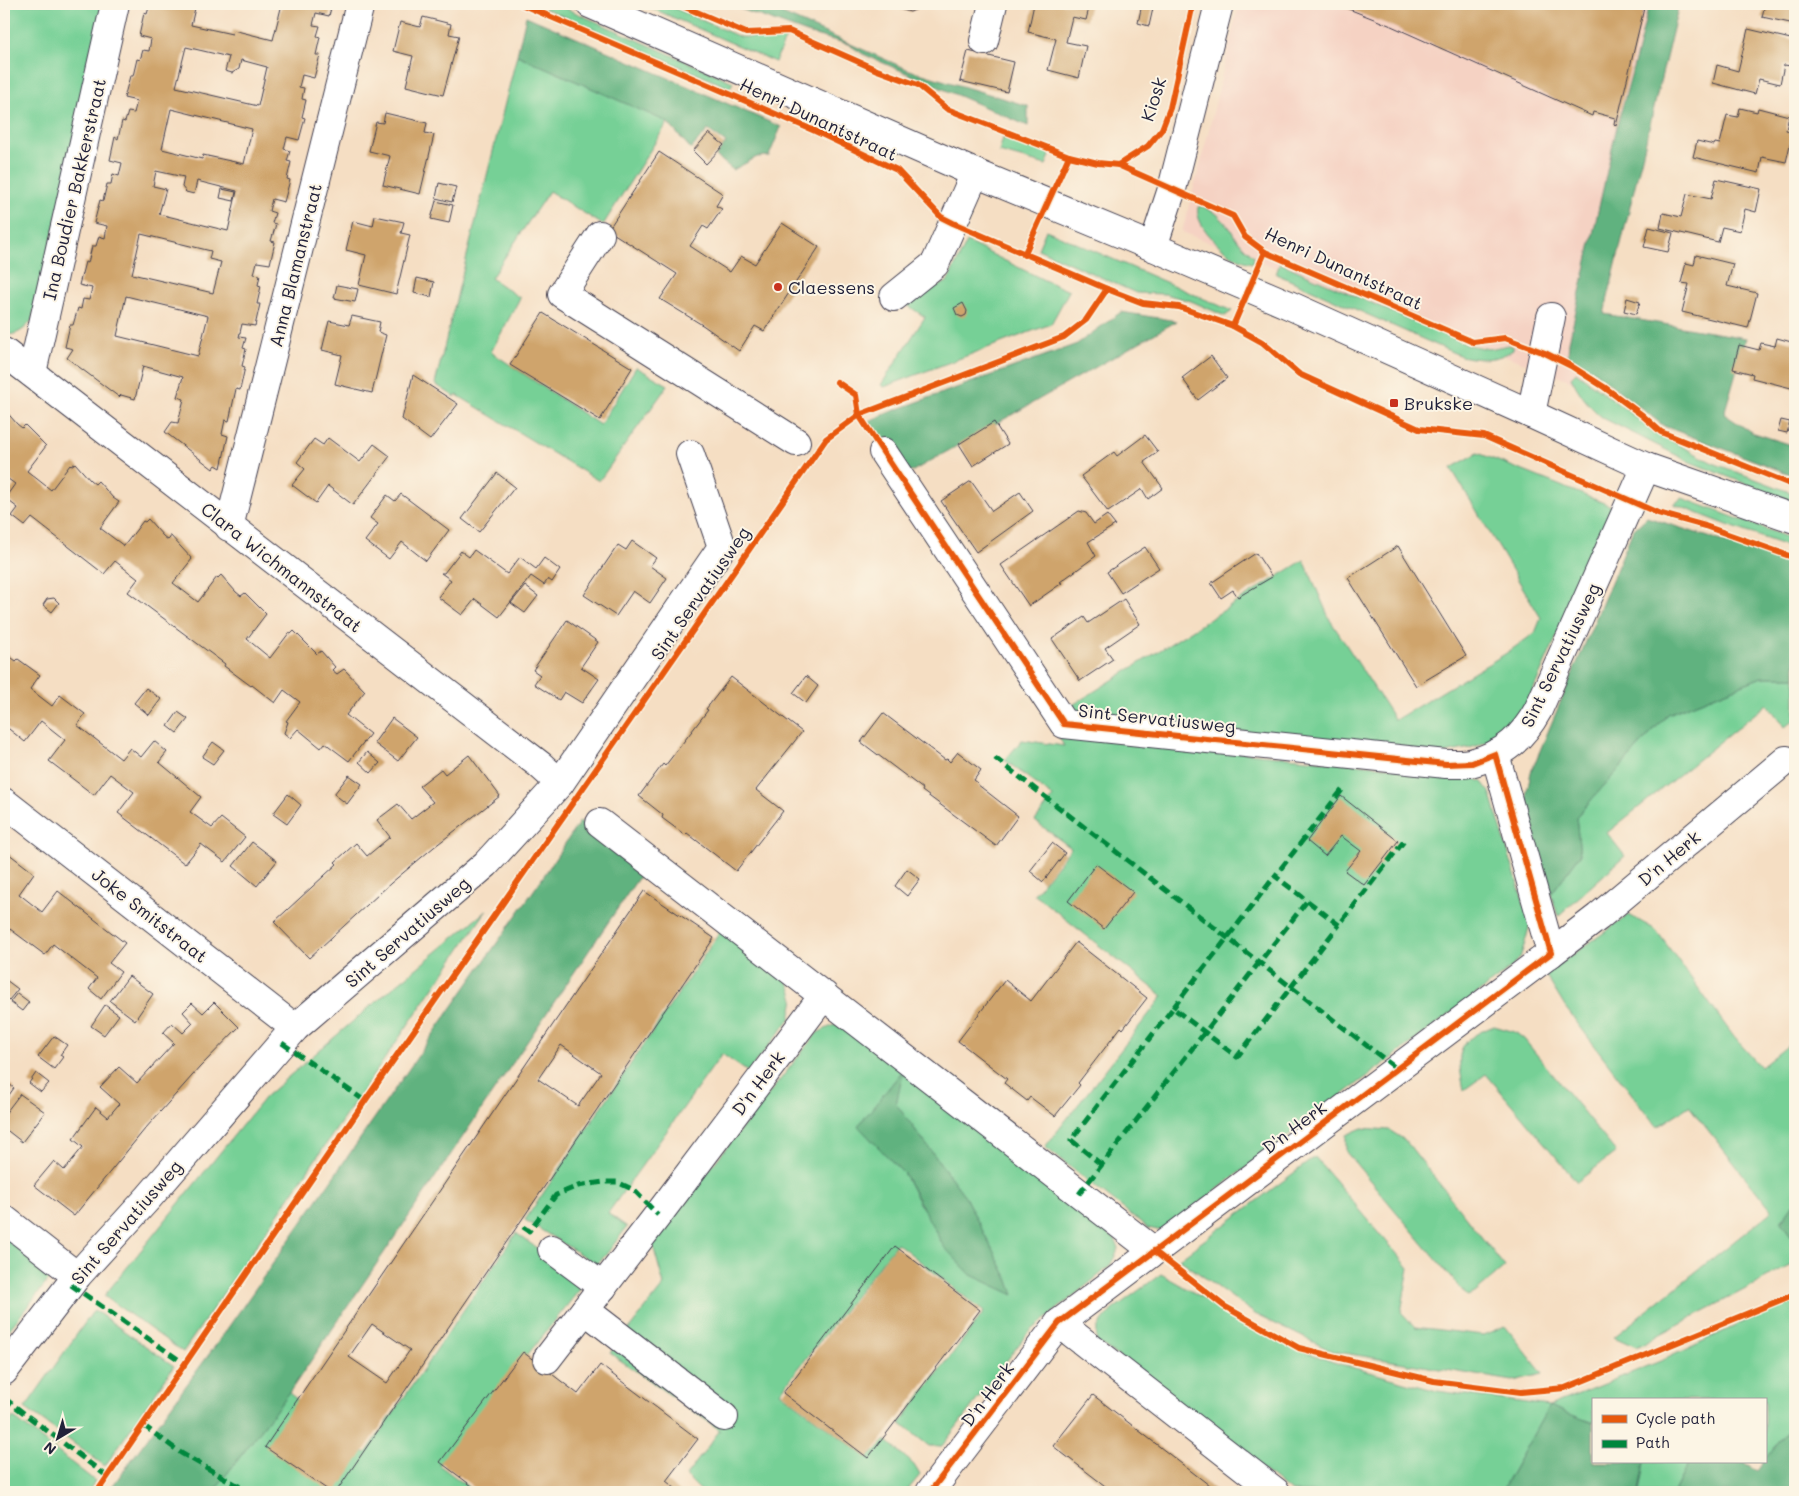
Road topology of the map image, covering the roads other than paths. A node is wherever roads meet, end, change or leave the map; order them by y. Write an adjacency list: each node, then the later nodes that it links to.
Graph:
1 (114, 4): 13 (street, Ina Boudier Bakkerstraat)
2 (360, 4): 20 (street, Anna Blamanstraat)
3 (590, 4): 7 (street, Henri Dunantstraat)
4 (993, 4): 6 (street)
5 (1219, 4): 9 (street)
6 (984, 41)
7 (975, 173): 9 (street, Henri Dunantstraat); 10 (street)
8 (600, 235): 15 (street)
9 (1153, 247): 14 (street, Henri Dunantstraat)
10 (894, 296)
11 (1551, 317): 14 (street)
12 (4, 352): 13 (street, Clara Wichmannstraat)
13 (32, 373): 20 (street, Clara Wichmannstraat)
14 (1531, 414): 18 (street, Henri Dunantstraat)
15 (796, 442)
16 (883, 452): 21 (street, Sint Servatiusweg)
17 (690, 454): 23 (street, Sint Servatiusweg)
18 (1646, 467): 19 (street, Henri Dunantstraat); 21 (street, Sint Servatiusweg)
19 (1795, 518)
20 (230, 527): 23 (street, Clara Wichmannstraat)
21 (1495, 754): 26 (street)
22 (1786, 760): 26 (street, D'n Herk)
23 (560, 783): 28 (street, Sint Servatiusweg)
24 (4, 802): 28 (street, Joke Smitstraat)
25 (600, 823): 27 (street)
26 (1551, 953): 31 (street, D'n Herk)
27 (824, 995): 31 (street); 33 (street, D'n Herk)
28 (296, 1028): 32 (street, Sint Servatiusweg)
29 (4, 1220): 32 (street)
30 (552, 1249): 33 (street)
31 (1154, 1251): 35 (street, D'n Herk)
32 (76, 1276): 37 (street, Sint Servatiusweg)
33 (611, 1277): 34 (street, D'n Herk)
34 (585, 1310): 36 (street, D'n Herk); 38 (street)
35 (1059, 1323): 39 (street, D'n Herk); 40 (street)
36 (546, 1359)
37 (4, 1371)
38 (724, 1417)
39 (930, 1492)
40 (1276, 1492)

